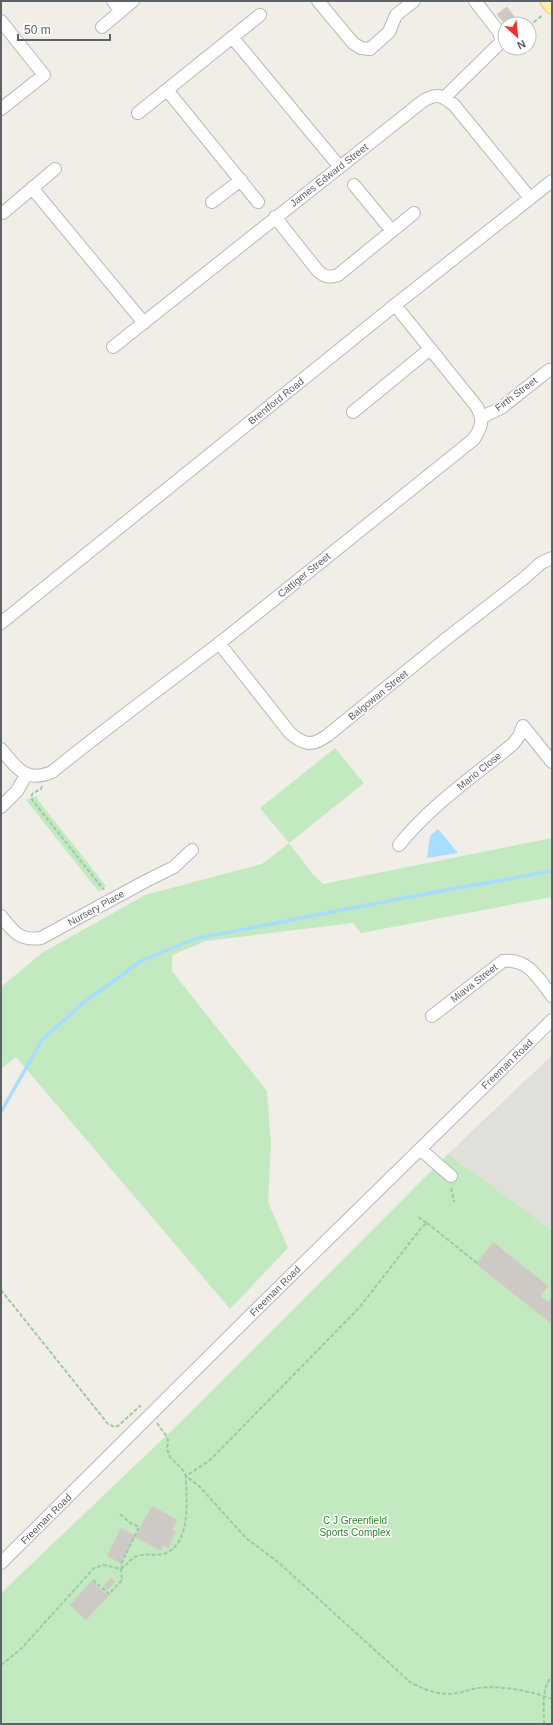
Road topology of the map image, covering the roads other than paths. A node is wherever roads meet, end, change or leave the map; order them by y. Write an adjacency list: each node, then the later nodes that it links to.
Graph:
1 (113, 1): 6 (street)
2 (133, 1): 6 (street)
3 (318, 1): 4 (street)
4 (414, 1)
5 (475, 1): 12 (street)
6 (121, 11): 9 (street)
7 (260, 15): 10 (street)
8 (1, 21): 13 (street)
9 (102, 27)
10 (232, 37): 11 (street); 15 (street)
11 (167, 90): 14 (street); 17 (street)
12 (445, 97): 15 (street, James Edward Street); 21 (street)
13 (1, 109)
14 (138, 113)
15 (339, 166): 26 (street, James Edward Street)
16 (55, 169): 20 (street)
17 (241, 180): 22 (street); 23 (street)
18 (552, 181): 21 (street, Brentford Road)
19 (354, 185): 27 (street)
20 (32, 188): 24 (street); 29 (street)
21 (530, 198): 28 (street, Brentford Road)
22 (212, 202)
23 (258, 202)
24 (3, 213)
25 (414, 213): 27 (street)
26 (275, 217): 27 (street); 29 (street, James Edward Street)
27 (392, 231)
28 (395, 305): 31 (street); 36 (street, Brentford Road)
29 (144, 324): 30 (street, James Edward Street)
30 (113, 347)
31 (430, 349): 33 (street); 34 (street)
32 (549, 370): 34 (street, Firth Street)
33 (353, 412)
34 (482, 417): 37 (street, Cattiger Street)
35 (552, 558): 37 (street, Balgowan Street)
36 (1, 623)
37 (219, 643): 40 (street, Cattiger Street)
38 (1, 749): 40 (street)
39 (552, 762): 42 (street, Mario Close)
40 (26, 774): 41 (street)
41 (1, 807)
42 (399, 845)
43 (192, 850): 44 (street, Nursery Place)
44 (1, 916)
45 (552, 996): 46 (street, Miava Street)
46 (432, 1016)
47 (552, 1020): 48 (street, Freeman Road)
48 (420, 1149): 49 (street); 50 (street, Freeman Road)
49 (451, 1176)
50 (1, 1563)

